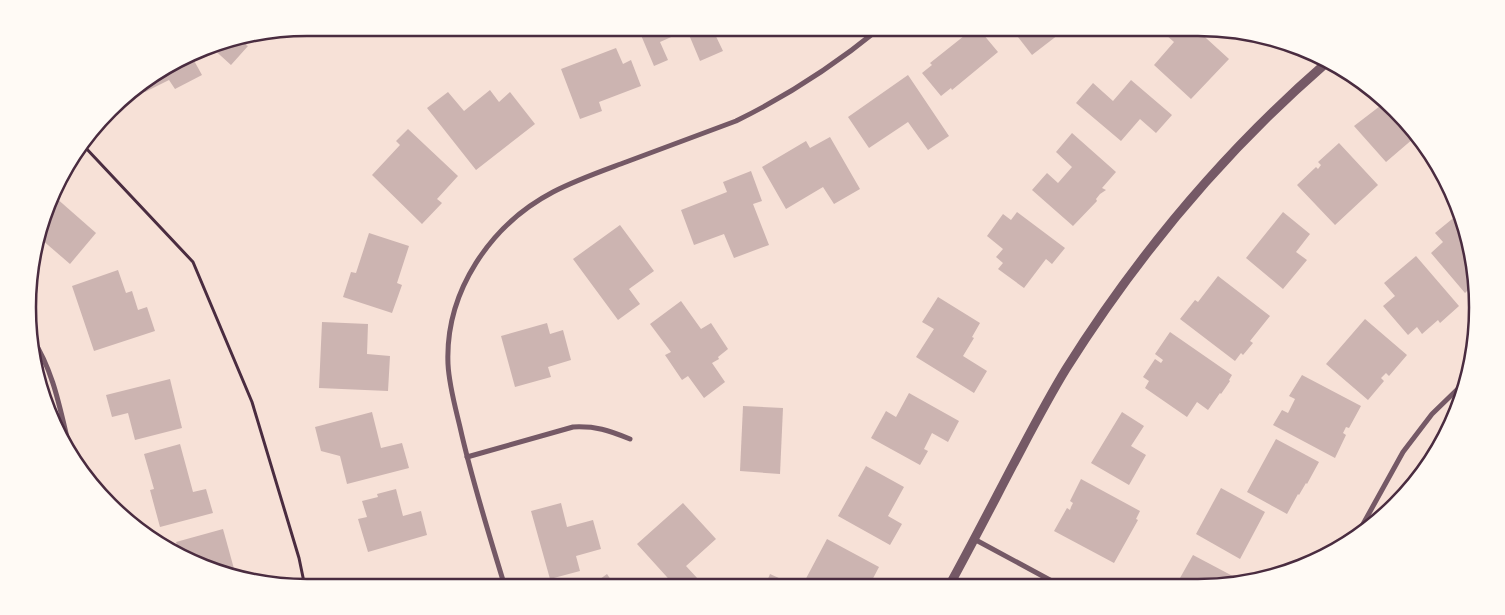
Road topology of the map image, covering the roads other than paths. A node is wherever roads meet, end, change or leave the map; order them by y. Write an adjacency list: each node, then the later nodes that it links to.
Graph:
1 (870, 36): 7 (street)
2 (1322, 67): 9 (street)
3 (40, 353): 5 (street)
4 (1455, 391): 8 (street)
5 (65, 429)
6 (630, 439): 7 (street)
7 (467, 456): 10 (street)
8 (1363, 523)
9 (974, 539): 11 (street); 12 (street)
10 (503, 579)
11 (954, 579)
12 (1048, 579)

